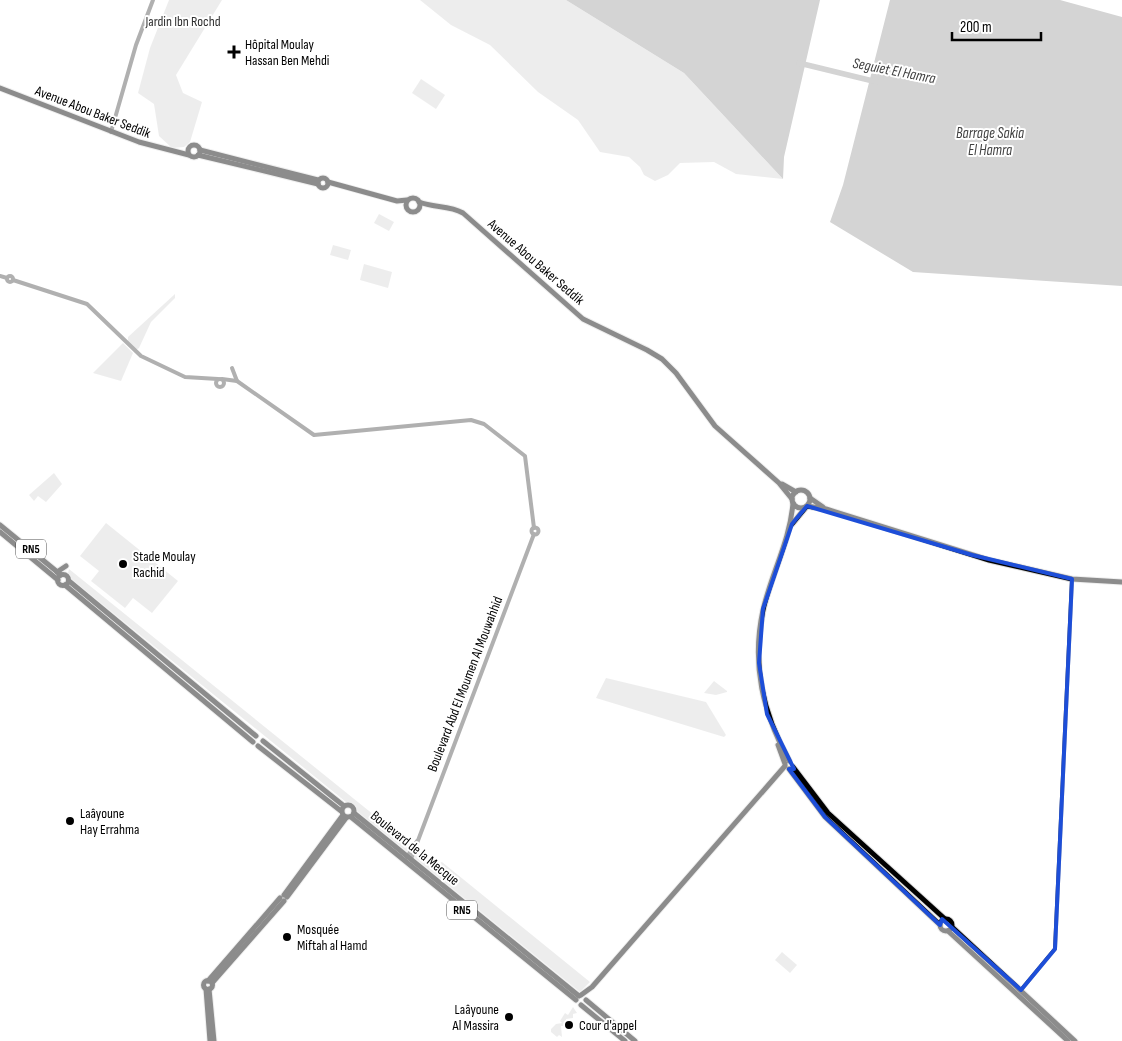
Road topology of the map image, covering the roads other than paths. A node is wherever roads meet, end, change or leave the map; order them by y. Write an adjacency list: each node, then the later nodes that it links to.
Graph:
1 (153, 0): 3 (street)
2 (0, 88): 3 (main road, Avenue Abou Baker Seddik)
3 (111, 132): 5 (main road, Avenue Abou Baker Seddik)
4 (189, 146): 5 (main road); 6 (main road); 7 (main road)
5 (179, 151): 7 (main road, Avenue Abou Baker Seddik)
6 (199, 153): 7 (main road); 8 (main road)
7 (189, 155)
8 (318, 182): 9 (main road); 9 (main road)
9 (327, 184): 11 (main road)
10 (419, 202): 11 (main road, Avenue Abou Baker Seddik); 12 (main road, Avenue Abou Baker Seddik); 13 (main road)
11 (407, 203): 13 (main road)
12 (428, 206): 13 (main road, Avenue Abou Baker Seddik); 19 (main road, Avenue Abou Baker Seddik)
13 (418, 209)
14 (0, 276): 16 (street)
15 (232, 368): 17 (street)
16 (219, 380): 17 (street); 18 (street); 18 (street)
17 (237, 381): 18 (street); 38 (street, Boulevard Abd El Moumen Al Mouwahhid)
18 (224, 386)
19 (779, 483): 20 (main road, Avenue Abou Baker Seddik); 22 (main road, Avenue Abou Baker Seddik)
20 (796, 492): 21 (main road); 22 (main road)
21 (810, 498): 23 (main road); 24 (main road)
22 (793, 501): 23 (main road); 25 (main road)
23 (806, 506): 24 (main road); 25 (main road)
24 (826, 509): 30 (main road)
25 (792, 524): 36 (main road)
26 (0, 525): 29 (main road, RN5)
27 (0, 532): 29 (main road, RN5)
28 (66, 566): 29 (main road)
29 (59, 576): 32 (main road, RN5); 32 (main road, RN5)
30 (1072, 579): 31 (main road); 42 (street)
31 (1122, 582)
32 (67, 583): 33 (main road, RN5); 35 (main road, Boulevard de la Mecque / RN5)
33 (256, 736): 34 (main road, RN5); 35 (main road)
34 (263, 741): 35 (main road); 37 (main road, Boulevard de la Mecque / RN5)
35 (256, 744): 37 (main road, Boulevard de la Mecque / RN5)
36 (788, 766): 39 (main road); 40 (main road); 43 (main road)
37 (347, 813): 38 (main road, Boulevard de la Mecque / RN5); 43 (main road, Boulevard de la Mecque / RN5); 44 (main road)
38 (409, 858): 43 (main road, Boulevard de la Mecque / RN5)
39 (945, 919): 40 (main road); 41 (main road)
40 (940, 924): 41 (main road)
41 (950, 929): 42 (main road); 47 (main road)
42 (1020, 990): 48 (main road)
43 (581, 998): 45 (main road); 46 (main road, Boulevard de la Mecque / RN5)
44 (212, 1041)
45 (625, 1041)
46 (635, 1041)
47 (1068, 1041)
48 (1075, 1041)

